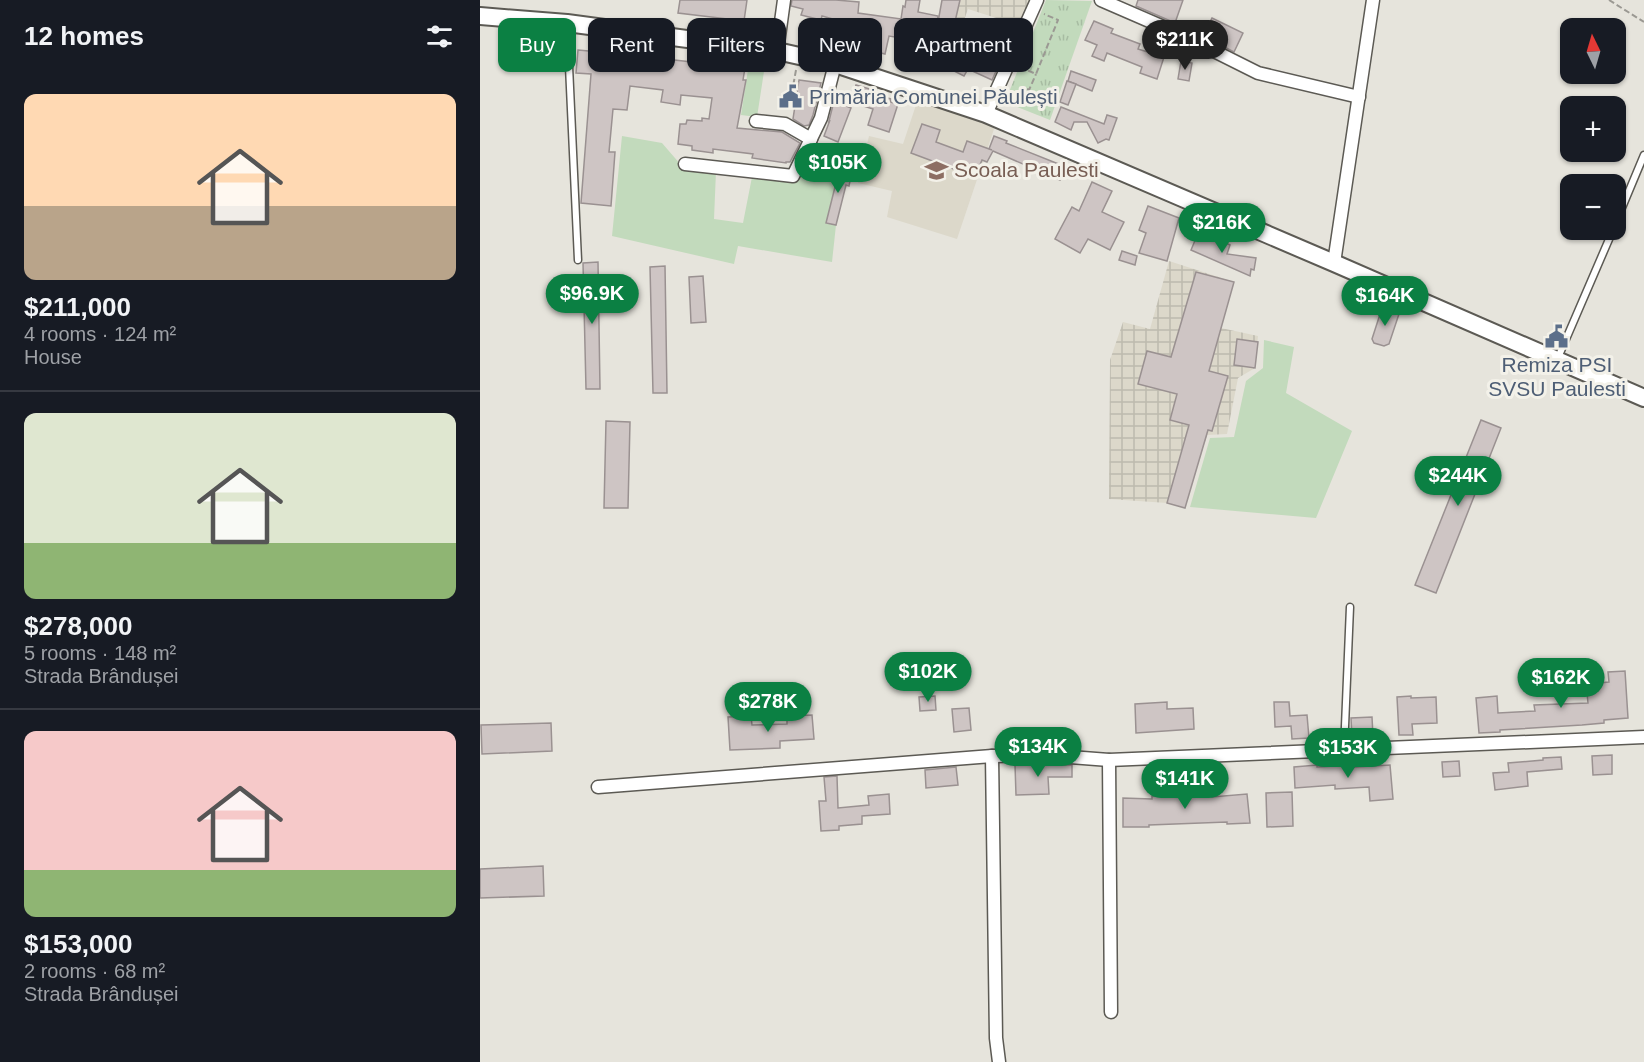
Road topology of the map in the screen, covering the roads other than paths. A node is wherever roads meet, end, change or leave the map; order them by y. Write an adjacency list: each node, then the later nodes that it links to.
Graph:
1 (784, 0): 7 (street)
2 (1037, 0): 14 (street)
3 (1101, 0): 13 (street)
4 (1373, 0): 13 (street)
5 (480, 16): 6 (main road)
6 (505, 18)
7 (782, 18)
8 (576, 24): 9 (main road)
9 (687, 39)
10 (569, 72): 21 (lane)
11 (833, 72): 16 (street)
12 (859, 72): 14 (main road)
13 (1359, 97): 22 (street)
14 (986, 114): 22 (main road)
15 (756, 121): 16 (street)
16 (811, 139): 18 (street)
17 (1644, 155): 19 (lane)
18 (685, 164)
19 (1626, 198)
20 (1608, 240): 23 (lane)
21 (578, 260)
22 (1334, 262): 23 (main road)
23 (1557, 360): 24 (main road)
24 (1644, 398)
25 (1350, 607): 27 (lane)
26 (1644, 737): 27 (street)
27 (1344, 750): 29 (street)
28 (992, 756): 29 (street); 30 (street); 32 (street)
29 (1109, 760): 31 (street)
30 (598, 787)
31 (1111, 1012)
32 (999, 1062)

